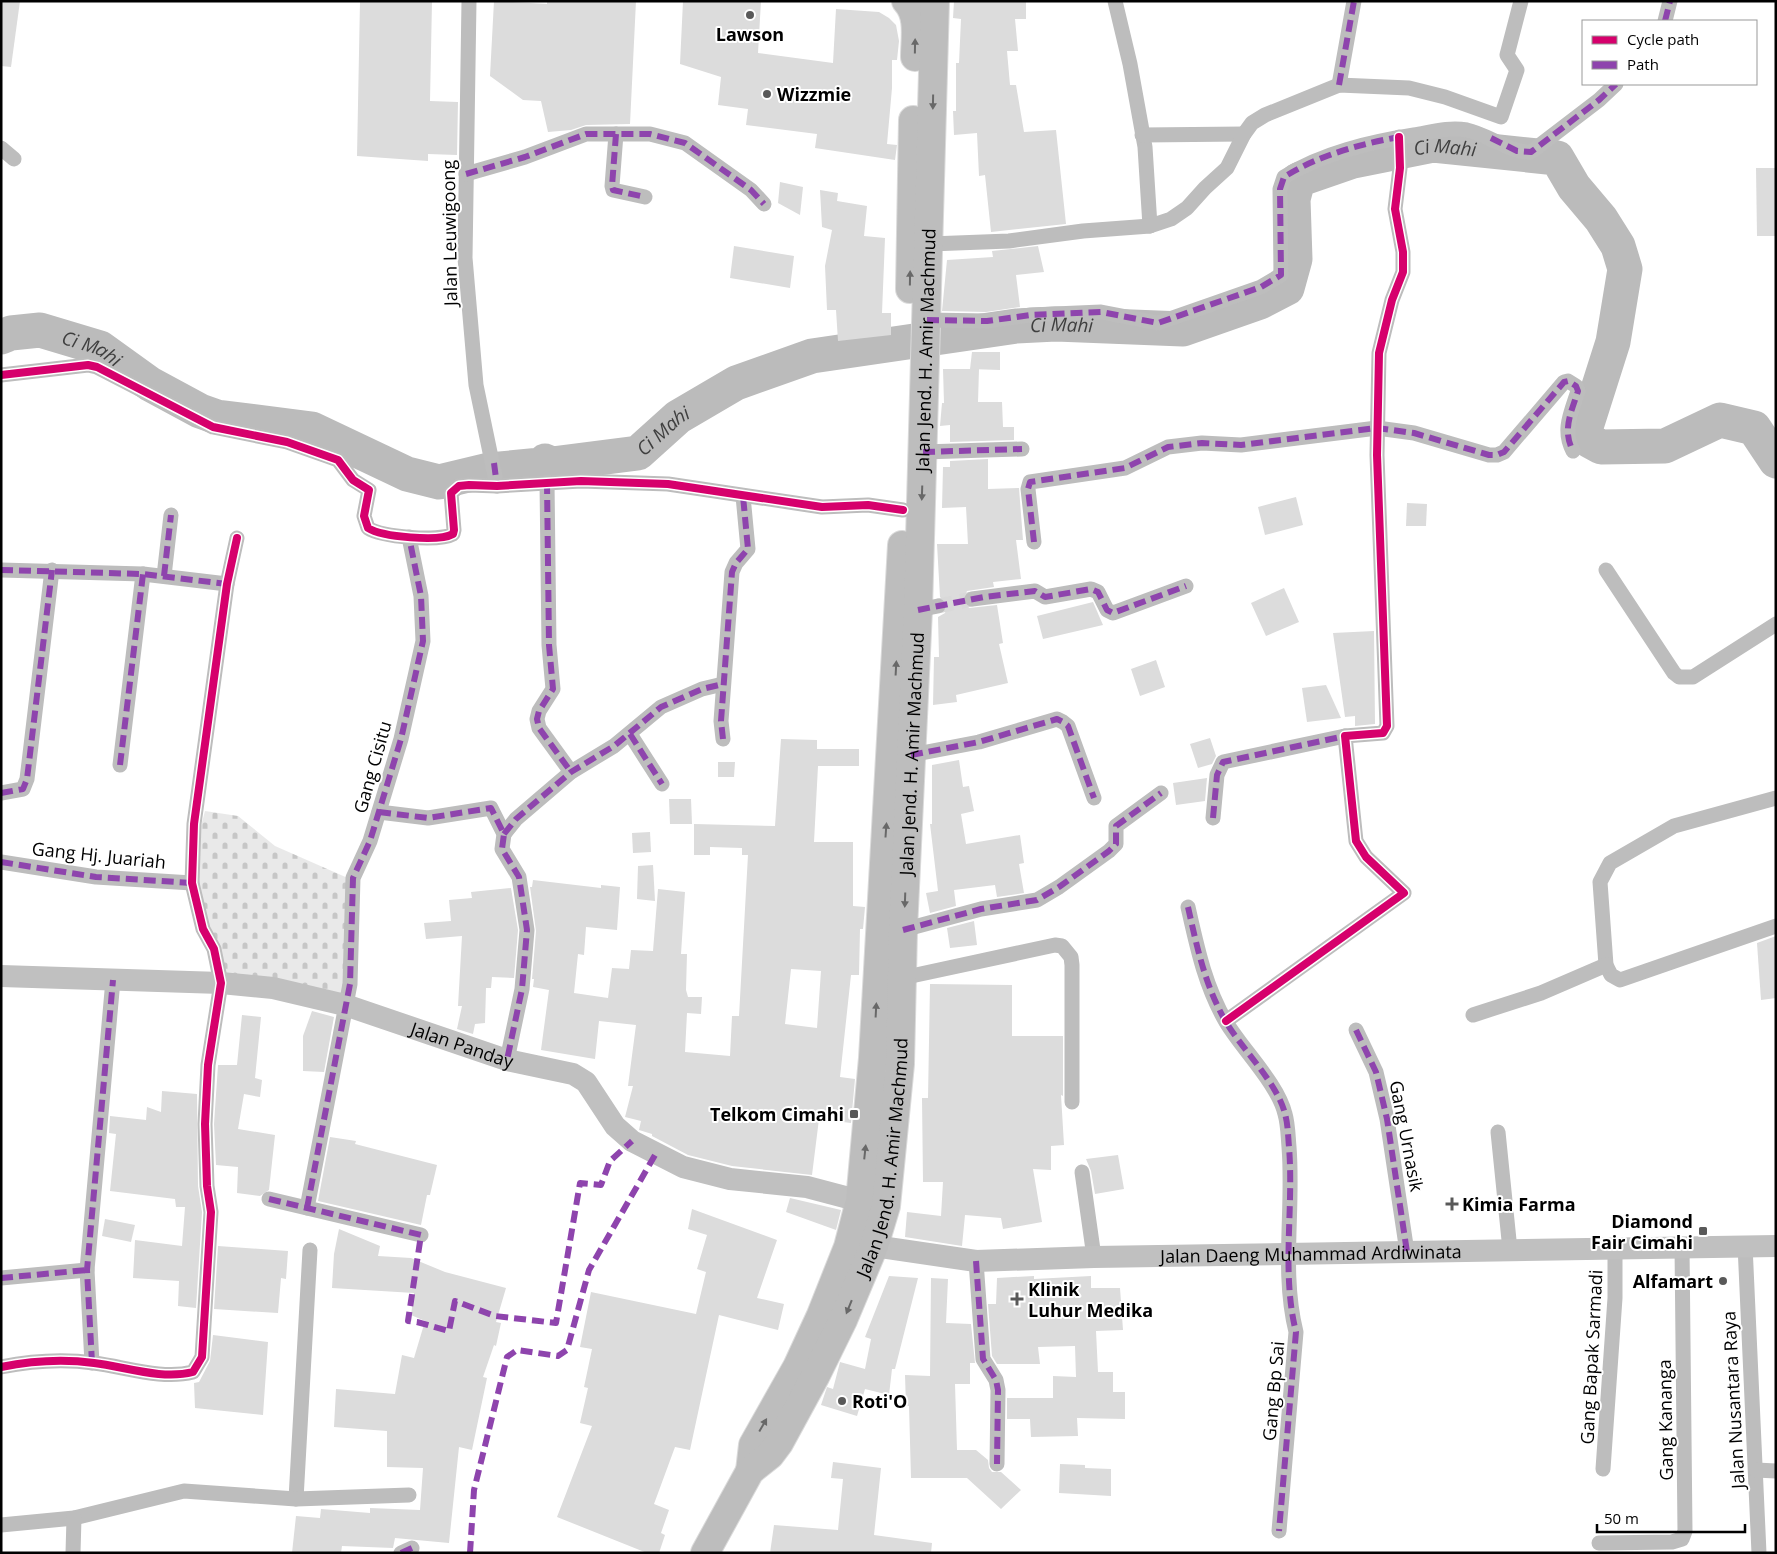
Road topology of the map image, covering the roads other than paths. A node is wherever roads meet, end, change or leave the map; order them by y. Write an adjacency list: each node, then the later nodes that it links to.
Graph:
1 (470, 1): 19 (street, Jalan Leuwigoong)
2 (906, 1): 24 (highway, Jalan Jend. H. Amir Machmud, one-way to 2)
3 (935, 1): 23 (highway, Jalan Jend. H. Amir Machmud, one-way to 23)
4 (1115, 1): 14 (street)
5 (1354, 1): 9 (street)
6 (1521, 1): 11 (street)
7 (1670, 1): 8 (street)
8 (1665, 20)
9 (1339, 85): 11 (street); 13 (street)
10 (1615, 85): 15 (street)
11 (1501, 117): 15 (street)
12 (616, 134): 19 (street); 20 (street); 21 (street)
13 (1244, 134): 14 (street); 22 (street)
14 (1142, 135): 22 (street)
15 (1491, 138): 16 (street)
16 (1399, 141): 24 (street); 27 (street)
17 (1, 148): 18 (street)
18 (14, 158)
19 (466, 174): 31 (street, Jalan Leuwigoong)
20 (645, 197)
21 (764, 204)
22 (1150, 226): 23 (street)
23 (930, 244): 24 (highway, Jalan Jend. H. Amir Machmud)
24 (921, 324): 25 (highway, Jalan Jend. H. Amir Machmud)
25 (917, 363): 30 (highway, Jalan Jend. H. Amir Machmud); 34 (highway, Jalan Jend. H. Amir Machmud)
26 (1, 376): 36 (street)
27 (1377, 428): 29 (street); 38 (street); 50 (street)
28 (1022, 449): 30 (street)
29 (1573, 451)
30 (923, 452): 52 (highway, Jalan Jend. H. Amir Machmud, one-way to 52)
31 (496, 475): 32 (street); 36 (street)
32 (547, 482): 33 (street); 54 (street)
33 (743, 496): 34 (street); 48 (street)
34 (904, 510): 82 (highway, Jalan Jend. H. Amir Machmud, one-way to 34)
35 (170, 515): 43 (street)
36 (409, 537): 60 (street, Gang Cisitu)
37 (237, 538): 44 (street)
38 (1034, 542)
39 (1, 570): 40 (street)
40 (52, 570): 42 (street); 56 (street)
41 (1606, 570): 47 (street)
42 (143, 574): 43 (street); 53 (street)
43 (164, 576): 44 (street)
44 (227, 584): 64 (street)
45 (1186, 586): 46 (street)
46 (972, 599)
47 (1776, 624)
48 (723, 684): 49 (street); 51 (street)
49 (630, 734): 54 (street); 55 (street)
50 (1345, 736): 61 (street); 75 (street)
51 (723, 739)
52 (911, 754): 58 (street); 67 (highway, Jalan Jend. H. Amir Machmud, one-way to 67)
53 (120, 765)
54 (571, 772): 62 (street)
55 (662, 784)
56 (1, 793)
57 (1161, 793): 67 (street)
58 (1094, 798)
59 (1776, 798): 68 (street)
60 (379, 812): 62 (street); 73 (street, Gang Cisitu)
61 (1213, 818)
62 (503, 841): 77 (street)
63 (1, 862): 64 (street, Gang Hj. Juariah)
64 (192, 883): 72 (street)
65 (1188, 907): 75 (street, Gang Bp Sai)
66 (1776, 926): 68 (street)
67 (903, 930): 70 (highway, Jalan Jend. H. Amir Machmud)
68 (1606, 965): 74 (street)
69 (1, 976): 71 (street, Jalan Panday)
70 (902, 978): 78 (street); 83 (highway, Jalan Jend. H. Amir Machmud)
71 (113, 980): 72 (street, Jalan Panday); 97 (street)
72 (221, 983): 73 (street, Jalan Panday); 99 (street)
73 (345, 1005): 77 (street, Jalan Panday); 84 (street, Gang Cisitu)
74 (1473, 1015)
75 (1226, 1022): 94 (street, Gang Bp Sai)
76 (1356, 1030): 93 (street, Gang Urnasik)
77 (507, 1060): 82 (street, Jalan Panday)
78 (1072, 1102)
79 (1498, 1132): 92 (street)
80 (1082, 1172): 95 (street)
81 (269, 1199): 84 (street)
82 (860, 1201): 83 (street, Jalan Panday); 86 (highway, Jalan Jend. H. Amir Machmud)
83 (886, 1206): 86 (highway, Jalan Jend. H. Amir Machmud)
84 (307, 1208): 85 (street)
85 (421, 1235)
86 (862, 1242): 96 (street, Jalan Daeng Muhammad Ardiwinata); 112 (highway, Jalan Jend. H. Amir Machmud)
87 (1745, 1245): 88 (street, Jalan Daeng Muhammad Ardiwinata); 89 (street, Jalan Daeng Muhammad Ardiwinata); 103 (street, Jalan Nusantara Raya)
88 (1682, 1246): 90 (street, Jalan Daeng Muhammad Ardiwinata); 110 (street, Gang Kananga)
89 (1776, 1246)
90 (1616, 1248): 92 (street, Jalan Daeng Muhammad Ardiwinata); 102 (street, Gang Bapak Sarmadi)
91 (310, 1250): 106 (street)
92 (1510, 1250): 93 (street, Jalan Daeng Muhammad Ardiwinata)
93 (1407, 1252): 94 (street, Jalan Daeng Muhammad Ardiwinata)
94 (1288, 1254): 95 (street, Jalan Daeng Muhammad Ardiwinata); 109 (street, Gang Bp Sai)
95 (1094, 1257): 96 (street, Jalan Daeng Muhammad Ardiwinata)
96 (976, 1261): 101 (street)
97 (87, 1270): 98 (street); 99 (street)
98 (1, 1278)
99 (92, 1363): 100 (street)
100 (1, 1367)
101 (997, 1464)
102 (1603, 1469)
103 (1756, 1470): 104 (street); 113 (street, Jalan Nusantara Raya)
104 (1776, 1471)
105 (409, 1495): 106 (street)
106 (296, 1499): 107 (street)
107 (74, 1518): 108 (street); 111 (street)
108 (1, 1525)
109 (1279, 1531)
110 (1599, 1542)
111 (73, 1553)
112 (705, 1553)
113 (1759, 1553)

